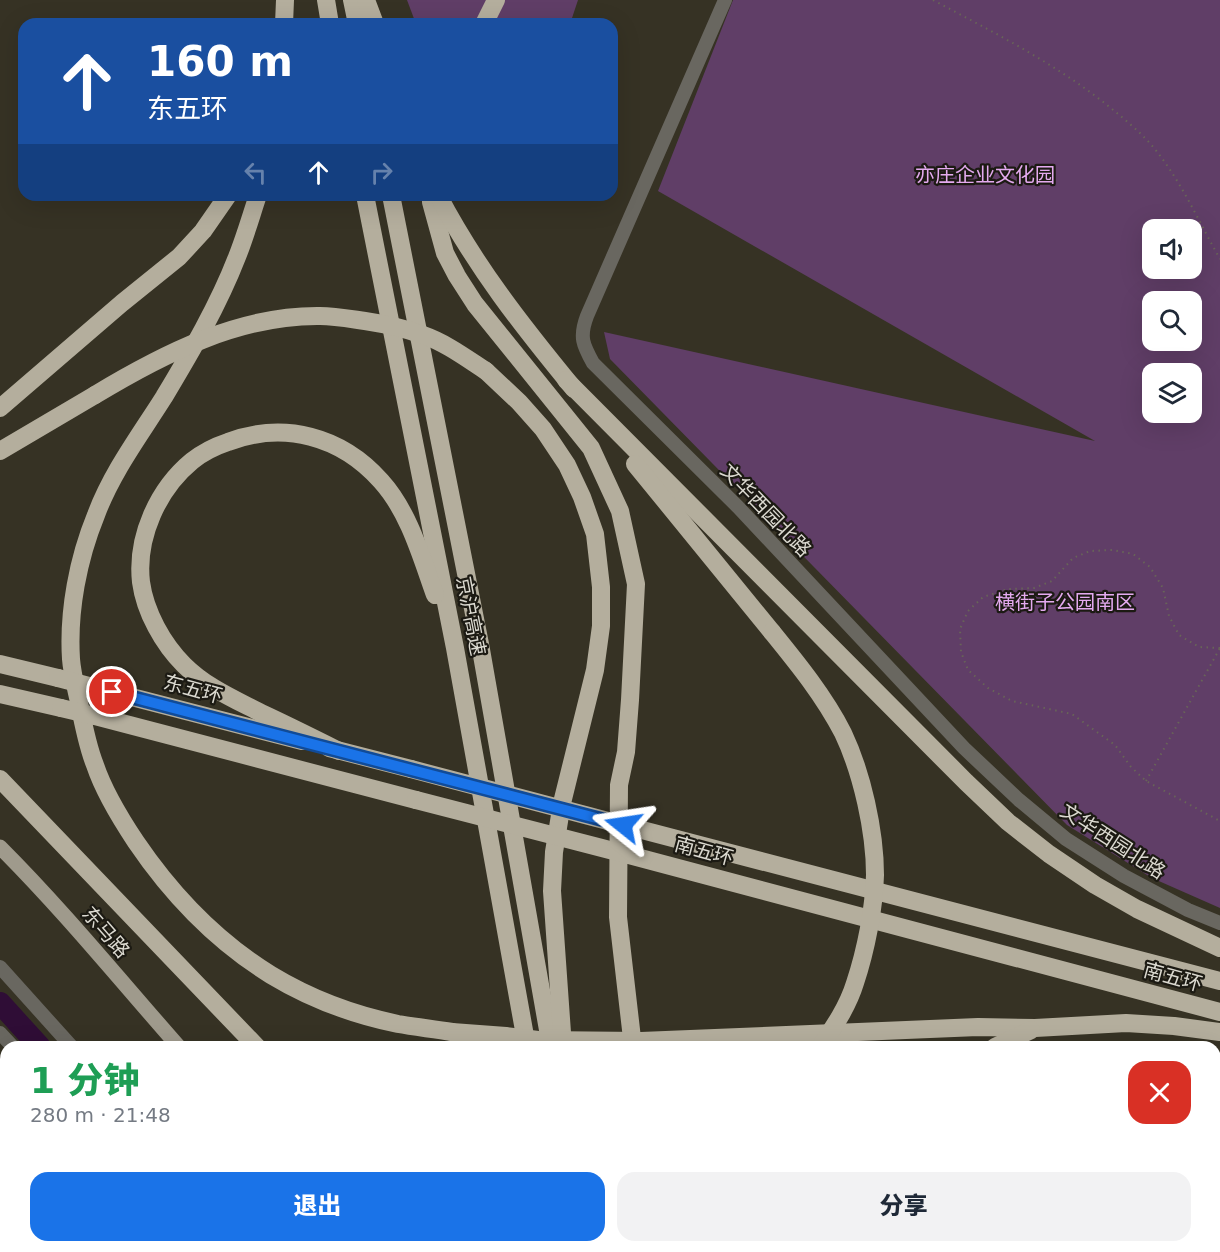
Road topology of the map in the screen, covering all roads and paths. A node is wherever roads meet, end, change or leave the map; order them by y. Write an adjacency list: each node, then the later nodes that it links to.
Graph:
1 (285, 0): 8 (highway)
2 (326, 0): 9 (highway)
3 (352, 0): 10 (highway)
4 (366, 0): 11 (highway)
5 (496, 0): 12 (highway)
6 (725, 0): 32 (street, 文华西园北路)
7 (933, 0): 19 (path)
8 (284, 18)
9 (329, 18)
10 (356, 18)
11 (373, 18)
12 (487, 18)
13 (224, 201): 21 (highway)
14 (256, 201): 47 (highway, bridge)
15 (365, 201): 23 (highway, 京沪高速)
16 (392, 201): 45 (highway, 京沪高速)
17 (430, 201): 48 (highway)
18 (441, 201): 20 (highway)
19 (1220, 259)
20 (566, 380): 33 (highway); 50 (highway, bridge)
21 (0, 408)
22 (0, 451): 46 (highway, bridge)
23 (455, 648): 27 (highway); 44 (highway, 京沪高速)
24 (1220, 648): 29 (path); 29 (path)
25 (0, 664): 27 (highway, 东五环, bridge)
26 (0, 694): 36 (highway, 南五环, bridge)
27 (339, 751): 35 (highway, 南五环, bridge)
28 (0, 780): 37 (highway)
29 (1146, 781): 30 (path)
30 (1220, 821)
31 (0, 847): 41 (main road, 东马路)
32 (1220, 923)
33 (1220, 948)
34 (0, 968): 40 (street)
35 (1220, 981)
36 (1220, 1012)
37 (225, 1014): 42 (highway); 43 (highway)
38 (1035, 1028): 39 (highway); 49 (highway); 51 (highway)
39 (1220, 1032)
40 (67, 1041)
41 (174, 1041)
42 (251, 1041)
43 (258, 1041)
44 (526, 1041)
45 (550, 1041)
46 (562, 1041)
47 (563, 1041)
48 (637, 1041)
49 (697, 1041)
50 (824, 1041)
51 (1008, 1041)

